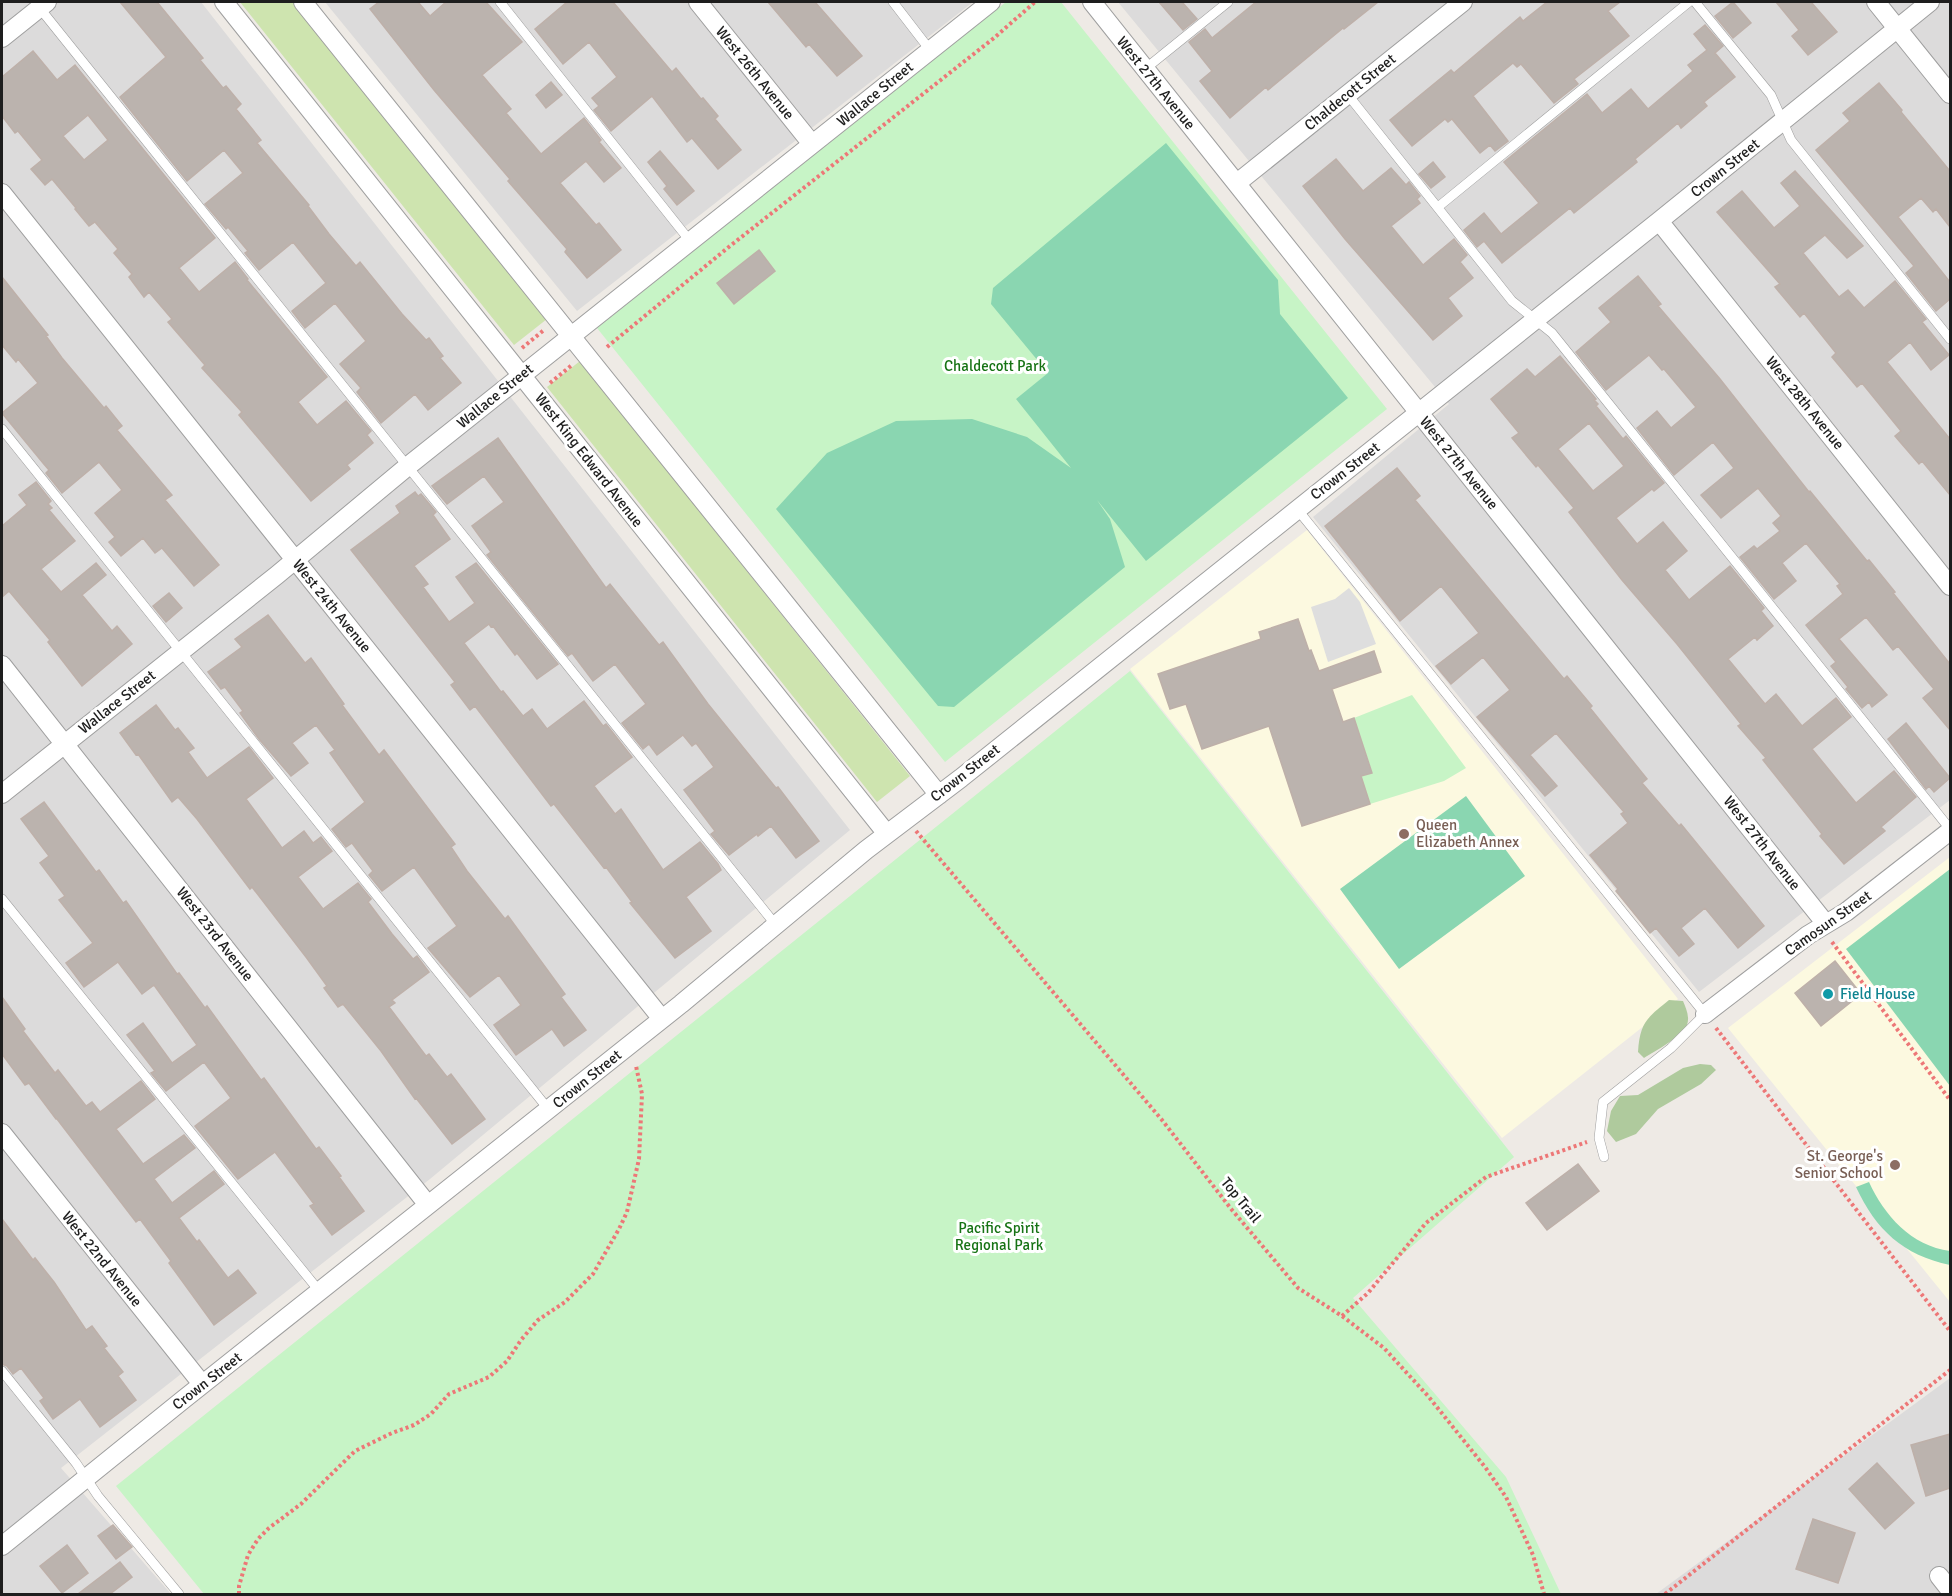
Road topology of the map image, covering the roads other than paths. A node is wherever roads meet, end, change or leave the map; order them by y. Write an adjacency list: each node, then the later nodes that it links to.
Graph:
1 (224, 2): 31 (street, West King Edward Avenue)
2 (303, 2): 29 (street)
3 (500, 2): 27 (lane)
4 (698, 2): 22 (street, West 26th Avenue)
5 (893, 2): 17 (lane)
6 (991, 2): 17 (street, Wallace Street)
7 (1092, 2): 18 (street, West 27th Avenue)
8 (1228, 2): 18 (lane)
9 (1463, 2): 20 (street, Chaldecott Street)
10 (1689, 2): 25 (lane)
11 (1695, 2): 21 (lane)
12 (1876, 2): 15 (street)
13 (1930, 2): 15 (street, Crown Street)
14 (40, 4): 16 (street); 34 (lane)
15 (1897, 28): 19 (street); 21 (street, Crown Street)
16 (2, 38)
17 (930, 50): 22 (street, Wallace Street)
18 (1145, 69): 23 (street, West 27th Avenue)
19 (1950, 94)
20 (1348, 95): 23 (street, Chaldecott Street); 25 (lane)
21 (1783, 121): 26 (street, Crown Street); 30 (lane)
22 (812, 144): 27 (street, Wallace Street)
23 (1237, 183): 32 (street, West 27th Avenue)
24 (2, 193): 36 (street, West 24th Avenue)
25 (1438, 207): 28 (lane)
26 (1659, 221): 28 (street, Crown Street); 37 (street, West 28th Avenue)
27 (690, 241): 29 (street, Wallace Street)
28 (1535, 320): 32 (street, Crown Street); 43 (lane)
29 (571, 336): 31 (street, Wallace Street); 42 (street)
30 (1950, 339)
31 (522, 375): 34 (street, Wallace Street); 44 (street, West King Edward Avenue)
32 (1419, 412): 35 (street, Crown Street); 47 (street, West 27th Avenue)
33 (2, 429): 38 (lane)
34 (408, 466): 36 (street, Wallace Street); 46 (lane)
35 (1297, 509): 42 (street, Crown Street); 48 (lane)
36 (295, 559): 38 (street, Wallace Street); 49 (street, West 24th Avenue)
37 (1950, 586)
38 (181, 652): 40 (street, Wallace Street); 50 (lane)
39 (2, 665): 40 (street, West 23rd Avenue)
40 (65, 744): 41 (street, Wallace Street); 53 (street, West 23rd Avenue)
41 (2, 794)
42 (939, 795): 44 (street, Crown Street)
43 (1950, 830): 47 (street, Camosun Street)
44 (886, 834): 46 (street, Crown Street)
45 (2, 899): 54 (lane)
46 (775, 924): 49 (street, Crown Street)
47 (1826, 924): 48 (street, Camosun Street)
48 (1705, 1014): 52 (lane)
49 (662, 1018): 50 (street, Crown Street)
50 (549, 1110): 53 (street, Crown Street)
51 (2, 1133): 56 (street, West 22nd Avenue)
52 (1604, 1157)
53 (428, 1205): 54 (street, Crown Street)
54 (320, 1292): 56 (street, Crown Street)
55 (2, 1371): 57 (lane)
56 (202, 1384): 57 (street, Crown Street)
57 (86, 1479): 58 (street, Crown Street); 59 (lane)
58 (2, 1546)
59 (179, 1594)

